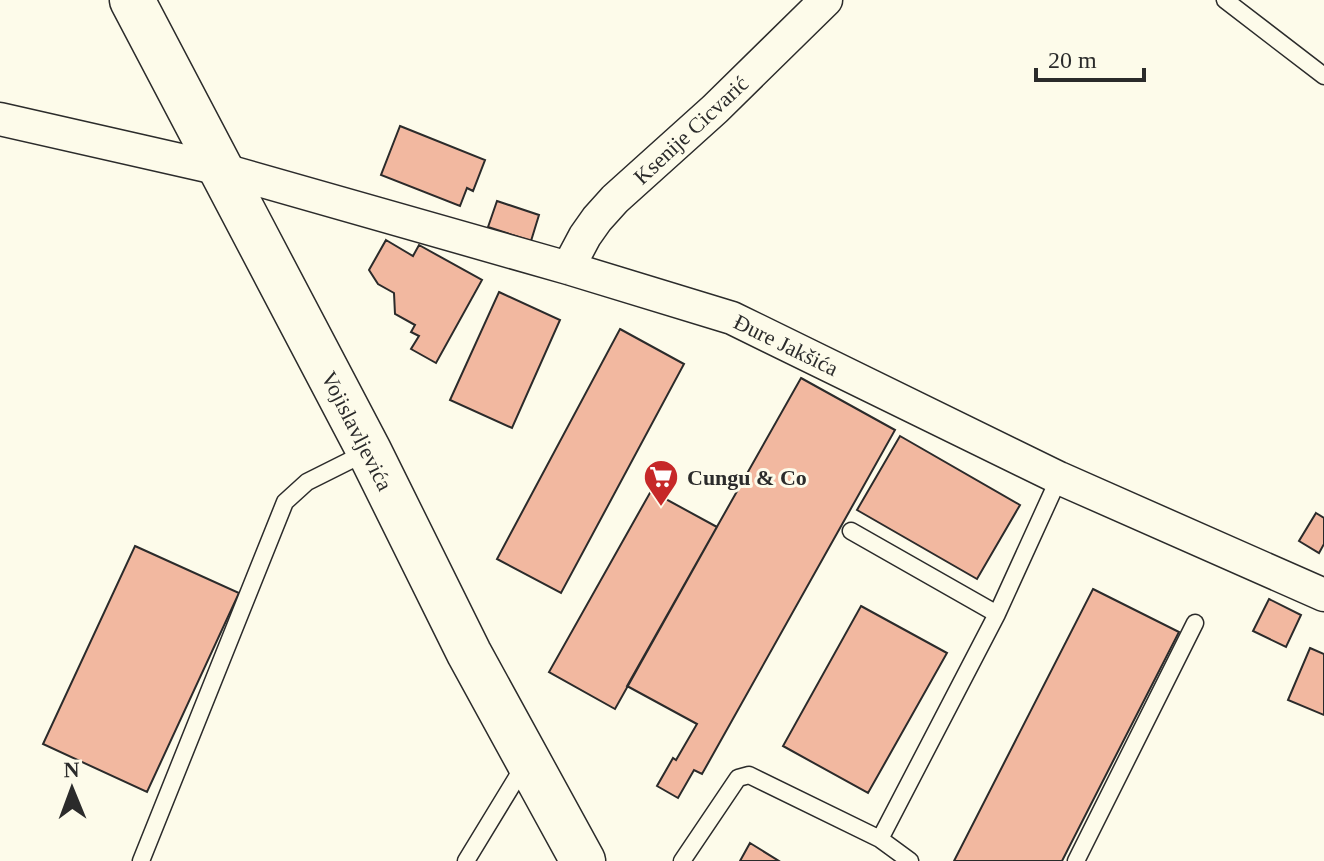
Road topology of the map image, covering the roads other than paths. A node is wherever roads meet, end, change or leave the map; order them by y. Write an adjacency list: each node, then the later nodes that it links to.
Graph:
1 (132, 0): 6 (main road, Vojislavljevića)
2 (826, 0): 7 (street, Ksenije Cicvarić)
3 (1225, 0): 4 (lane)
4 (1324, 76)
5 (0, 119): 6 (street, Đure Jakšića)
6 (220, 169): 7 (street, Đure Jakšića); 8 (main road, Vojislavljevića)
7 (568, 268): 9 (street, Đure Jakšića)
8 (369, 451): 14 (main road, Vojislavljevića); 16 (lane)
9 (1059, 478): 11 (street, Đure Jakšića); 12 (lane)
10 (851, 531): 12 (lane)
11 (1324, 595)
12 (997, 614): 15 (lane)
13 (1195, 623): 21 (lane)
14 (527, 760): 17 (lane); 18 (main road, Vojislavljevića)
15 (880, 839): 19 (lane); 20 (lane)
16 (141, 861)
17 (466, 861)
18 (583, 861)
19 (682, 861)
20 (910, 861)
21 (1076, 861)

